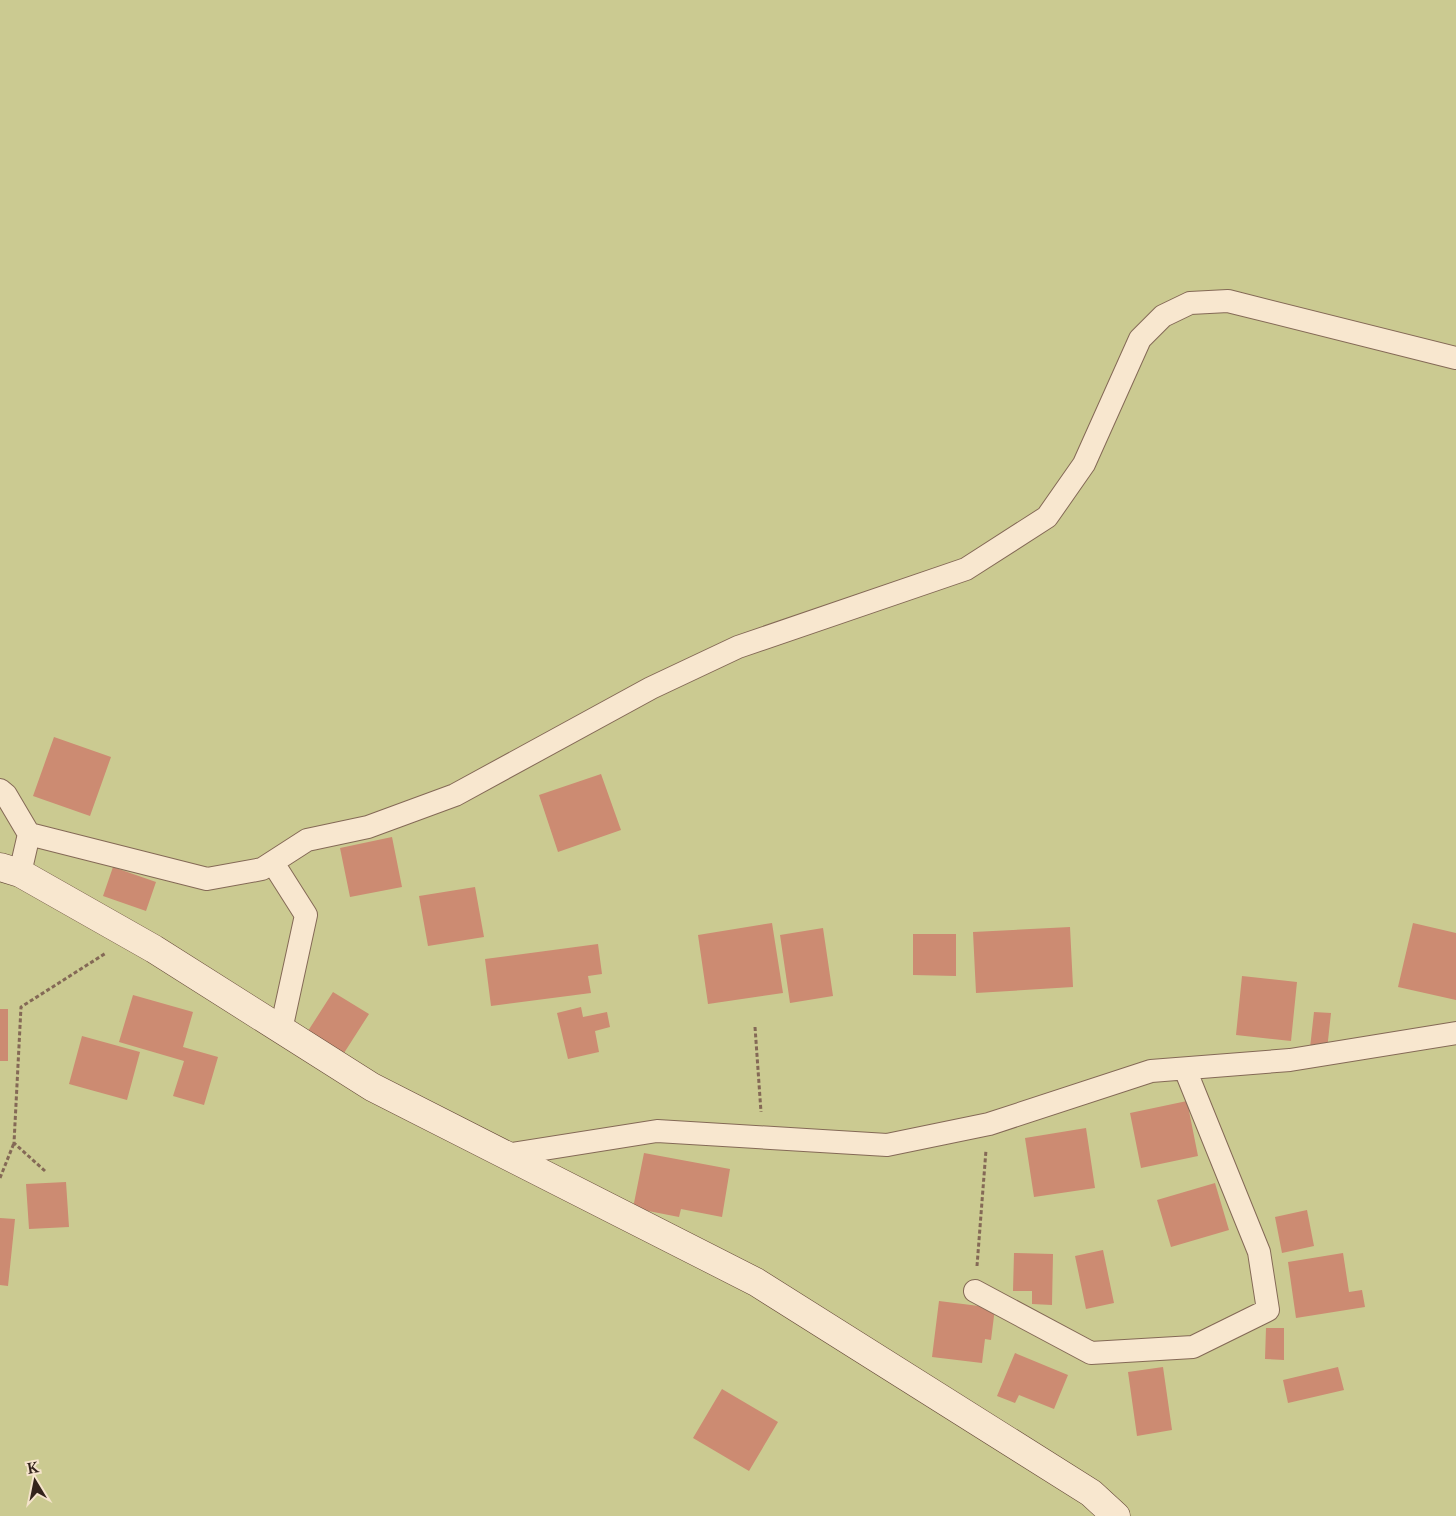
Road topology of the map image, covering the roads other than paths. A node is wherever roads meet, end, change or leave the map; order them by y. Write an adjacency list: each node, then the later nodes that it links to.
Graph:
1 (1456, 358): 4 (street)
2 (0, 790): 3 (street)
3 (29, 834): 4 (street); 5 (street)
4 (272, 863): 6 (street)
5 (10, 870): 6 (street)
6 (281, 1030): 9 (street)
7 (1456, 1033): 8 (street)
8 (1185, 1069): 9 (street); 10 (street)
9 (505, 1155): 11 (street)
10 (975, 1291)
11 (1116, 1516)

